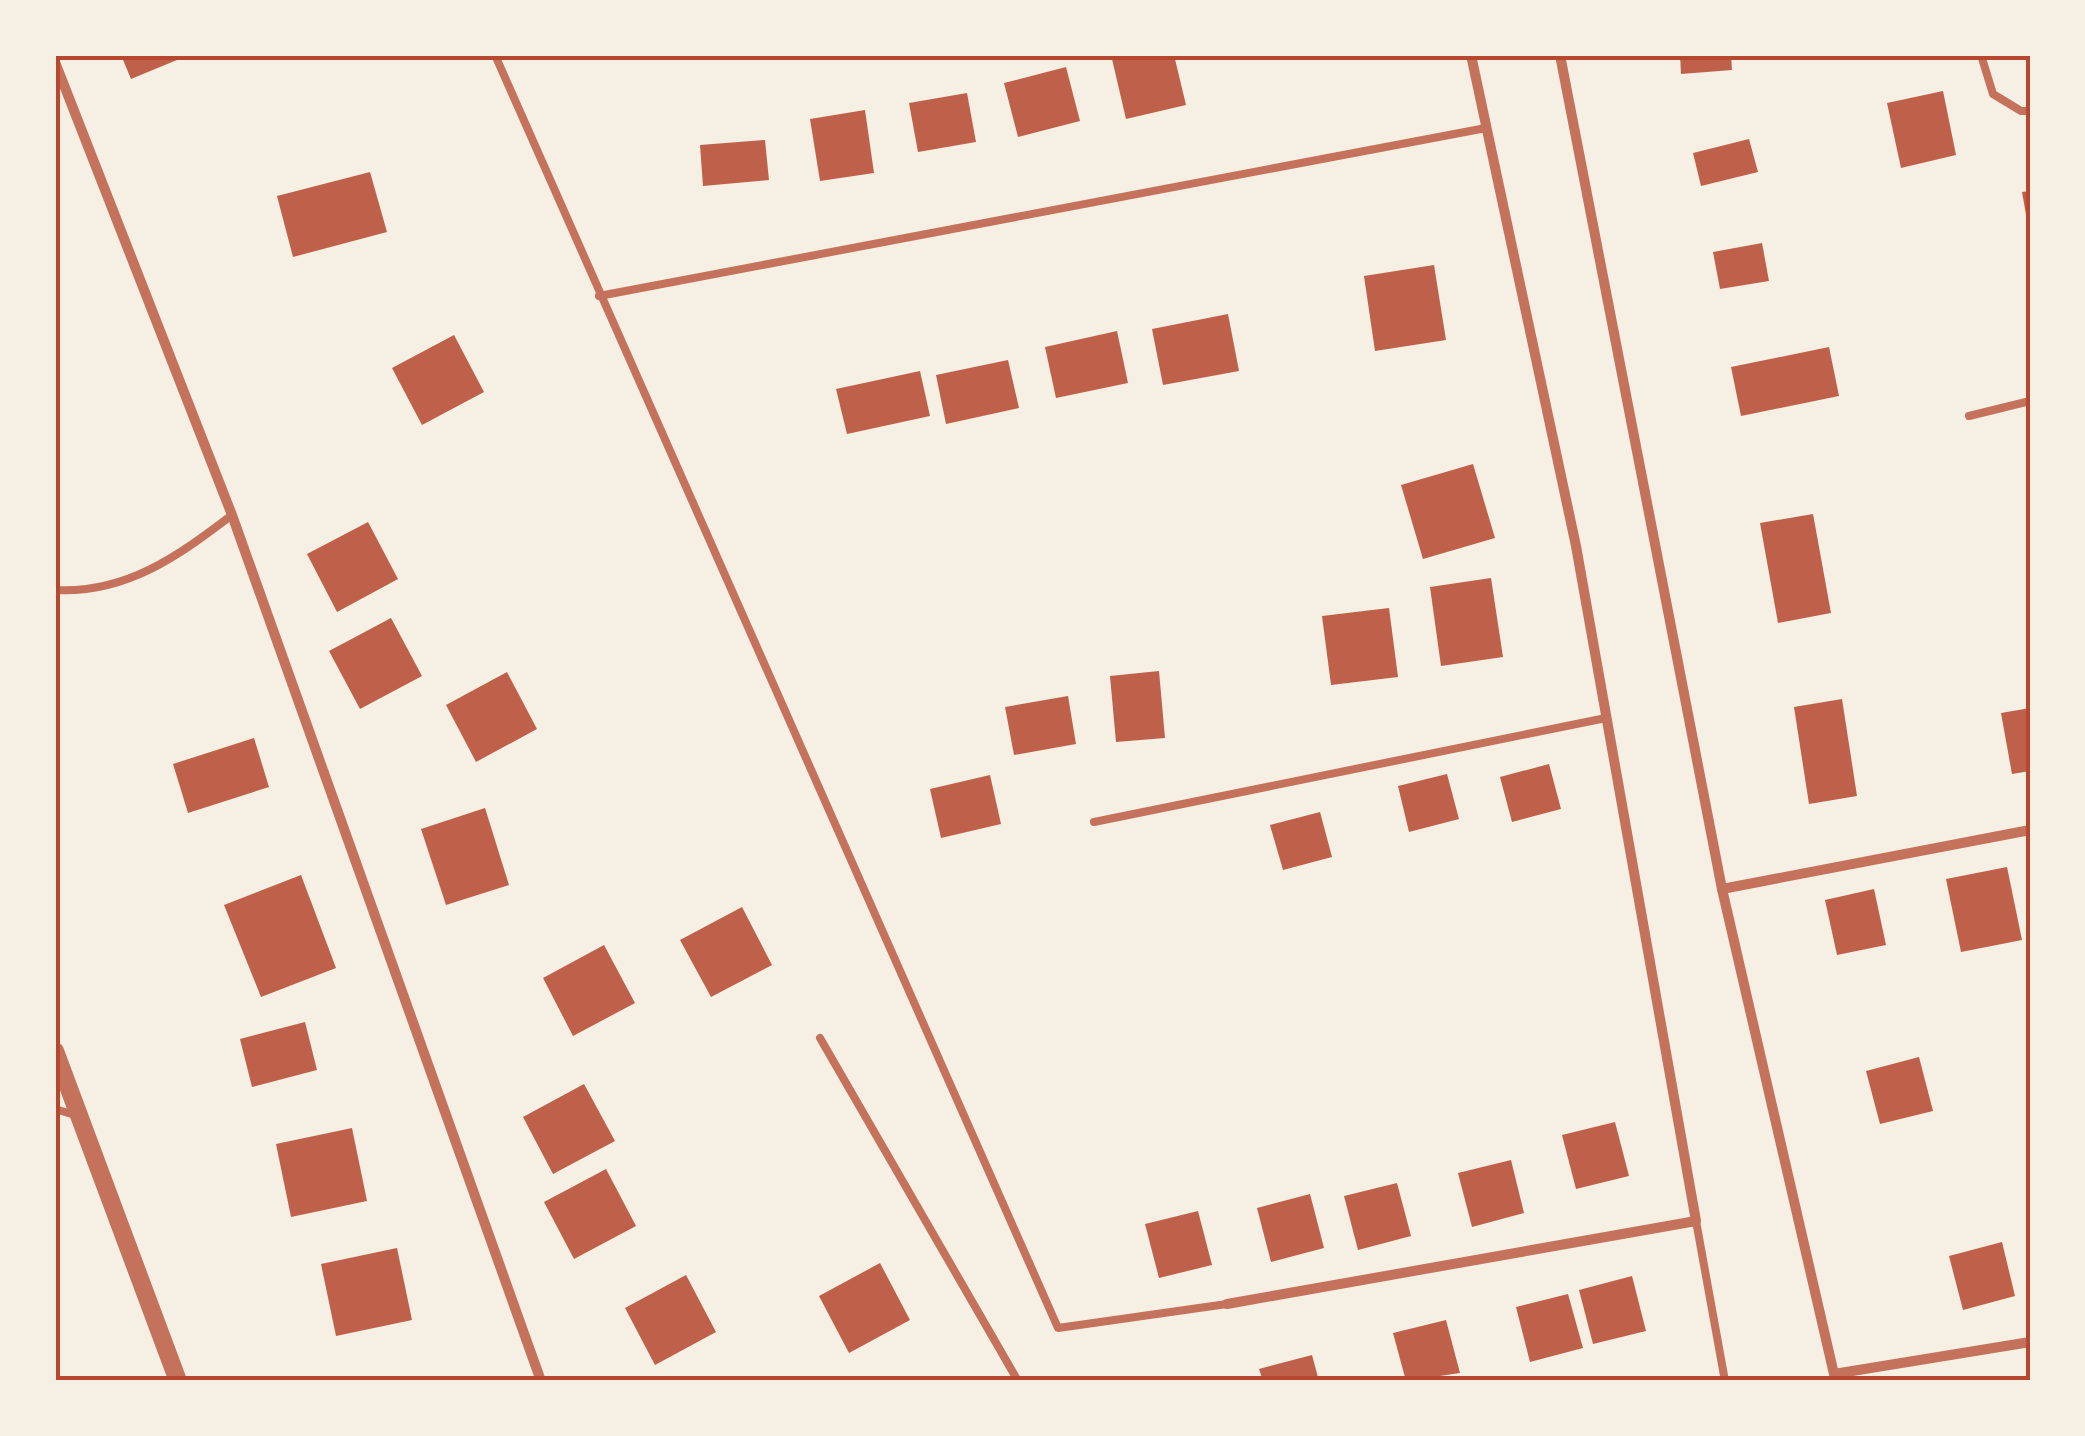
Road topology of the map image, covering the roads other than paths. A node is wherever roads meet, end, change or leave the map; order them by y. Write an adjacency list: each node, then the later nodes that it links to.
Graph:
1 (496, 55): 8 (lane)
2 (1471, 55): 7 (street)
3 (1560, 55): 16 (street)
4 (1981, 55): 6 (lane)
5 (55, 62): 11 (street)
6 (2030, 111)
7 (1486, 128): 8 (lane); 13 (street)
8 (599, 296): 22 (lane)
9 (2030, 401): 10 (lane)
10 (1969, 416)
11 (232, 515): 12 (lane); 25 (street)
12 (55, 590)
13 (1606, 718): 14 (lane); 21 (street)
14 (1094, 822)
15 (2030, 830): 16 (street)
16 (1722, 889): 23 (street)
17 (820, 1038): 26 (lane)
18 (55, 1051): 20 (street)
19 (55, 1109): 20 (lane)
20 (79, 1117): 24 (street)
21 (1696, 1221): 22 (street); 27 (lane)
22 (1227, 1304)
23 (2030, 1342)
24 (178, 1381)
25 (541, 1381)
26 (1018, 1381)
27 (1725, 1381)

